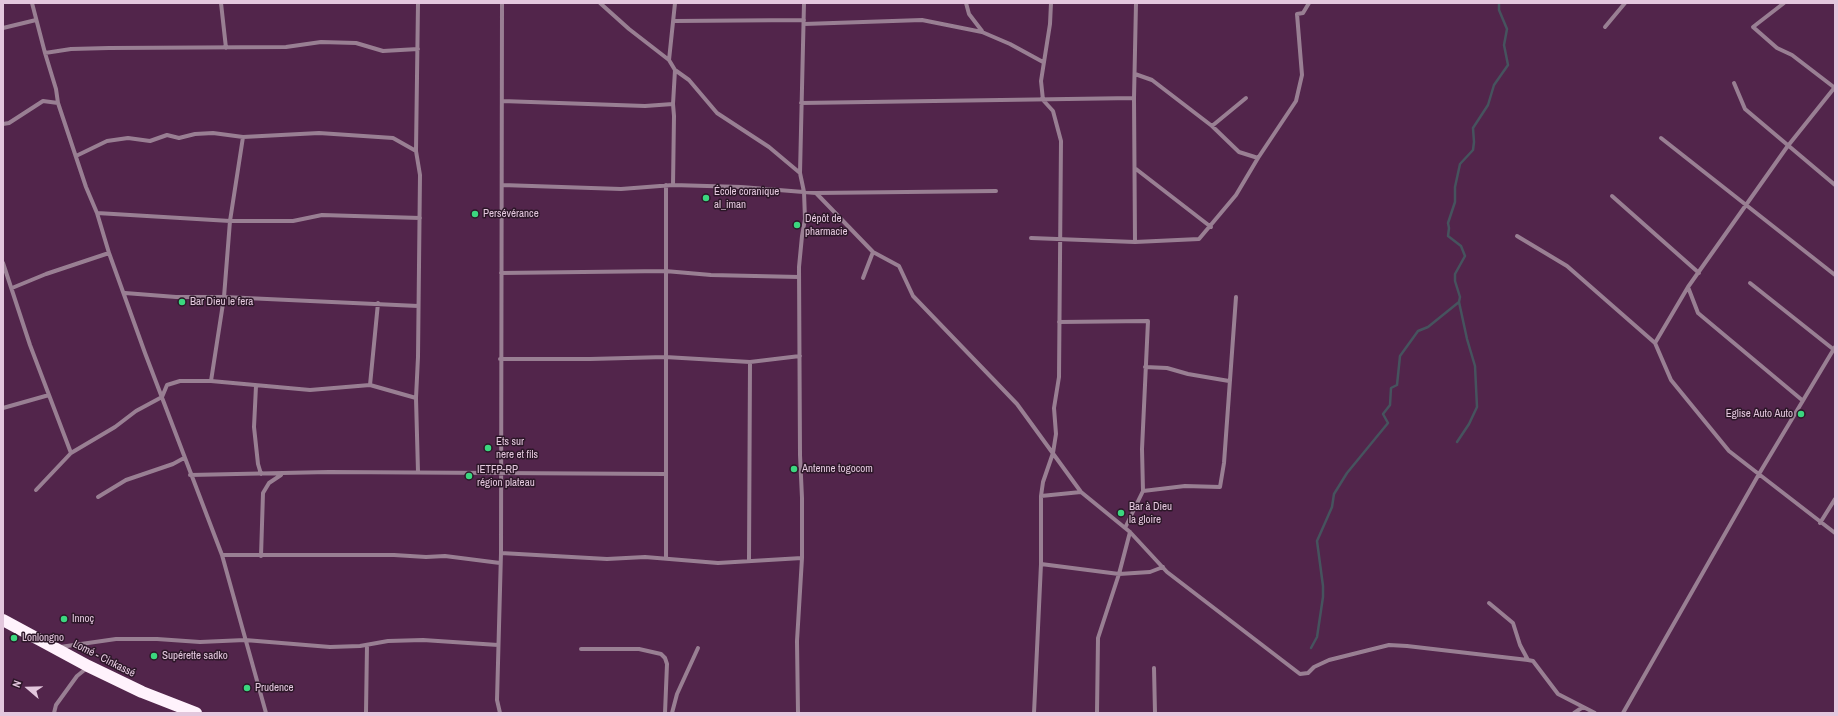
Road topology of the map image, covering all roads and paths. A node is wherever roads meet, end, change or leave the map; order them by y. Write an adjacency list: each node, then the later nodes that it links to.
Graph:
1 (32, 3): 14 (street)
2 (221, 3): 20 (street)
3 (418, 3): 21 (street)
4 (502, 3): 32 (street)
5 (600, 3): 23 (street)
6 (674, 3): 15 (street)
7 (804, 3): 16 (street)
8 (966, 3): 19 (street)
9 (1051, 3): 24 (street)
10 (1136, 3): 26 (street)
11 (1309, 3): 43 (street)
12 (1625, 3): 17 (street)
13 (1784, 3): 28 (street)
14 (36, 20): 18 (street); 22 (street)
15 (674, 21): 16 (street); 23 (street)
16 (804, 22): 19 (street); 33 (street)
17 (1605, 27)
18 (3, 28)
19 (982, 32): 24 (street)
20 (226, 48): 21 (street); 22 (street)
21 (418, 49): 41 (street)
22 (45, 53): 34 (street)
23 (669, 60): 25 (street)
24 (1043, 62): 31 (street)
25 (675, 70): 35 (street); 45 (street)
26 (1135, 74): 29 (street); 37 (street)
27 (1734, 83): 40 (street)
28 (1835, 88): 40 (street)
29 (1134, 98): 31 (street); 44 (street)
30 (1246, 98): 37 (street)
31 (1043, 100): 33 (street); 61 (street)
32 (502, 101): 35 (street); 46 (street)
33 (801, 102): 45 (street)
34 (58, 103): 36 (street); 42 (street)
35 (673, 104): 48 (street)
36 (3, 124)
37 (1212, 126): 43 (street)
38 (243, 137): 41 (street); 42 (street); 57 (street)
39 (1661, 138): 54 (street)
40 (1787, 147): 49 (street); 54 (street)
41 (416, 151): 56 (street)
42 (76, 156): 55 (street)
43 (1258, 158): 58 (street)
44 (1136, 169): 58 (street); 62 (street)
45 (800, 173): 51 (street)
46 (502, 185): 47 (street); 67 (street)
47 (666, 185): 48 (street); 66 (street)
48 (673, 185): 51 (street)
49 (1835, 185)
50 (996, 191): 52 (street)
51 (804, 192): 52 (street); 70 (street)
52 (816, 193): 63 (street)
53 (1612, 196): 68 (street)
54 (1746, 206): 68 (street); 69 (street)
55 (97, 213): 57 (street); 64 (street)
56 (420, 218): 57 (street); 79 (street)
57 (230, 221): 76 (street)
58 (1211, 227): 62 (street)
59 (1517, 236): 81 (street)
60 (1031, 238): 61 (street)
61 (1060, 238): 62 (street); 80 (street)
62 (1135, 242)
63 (873, 252): 71 (street); 98 (street)
64 (109, 253): 74 (street); 75 (street)
65 (3, 263): 74 (street)
66 (665, 271): 67 (street); 70 (street); 84 (street)
67 (501, 273): 85 (street)
68 (1699, 273): 73 (street)
69 (1835, 275)
70 (799, 277): 83 (street)
71 (863, 278)
72 (1750, 283): 82 (street)
73 (1688, 287): 81 (street); 95 (street)
74 (12, 288): 92 (street)
75 (125, 293): 76 (street); 93 (street)
76 (224, 297): 78 (street); 88 (street)
77 (1236, 297): 89 (street)
78 (378, 303): 79 (street); 90 (street)
79 (418, 306): 94 (street)
80 (1059, 322): 87 (street); 98 (street)
81 (1655, 343): 105 (street)
82 (1834, 348): 95 (street)
83 (800, 356): 86 (street); 121 (street)
84 (665, 357): 85 (street); 86 (street); 104 (street)
85 (500, 359): 101 (street)
86 (750, 362): 122 (street)
87 (1145, 367): 89 (street); 108 (street)
88 (211, 381): 91 (street); 93 (street)
89 (1229, 381): 108 (street)
90 (370, 385): 91 (street); 94 (street)
91 (256, 386): 102 (street)
92 (49, 395): 96 (street); 97 (street)
93 (162, 397): 97 (street); 99 (street)
94 (416, 398): 100 (street)
95 (1802, 400): 105 (street)
96 (3, 408)
97 (71, 453): 107 (street)
98 (1053, 453): 109 (street); 110 (street)
99 (184, 458): 106 (street); 111 (street)
100 (418, 472): 101 (street); 103 (street)
101 (500, 472): 104 (street); 117 (street)
102 (261, 474): 103 (street); 106 (street)
103 (283, 474): 119 (street)
104 (666, 474): 120 (street)
105 (1759, 474): 113 (street); 152 (street)
106 (190, 475): 118 (street)
107 (36, 490)
108 (1143, 491): 114 (street)
109 (1081, 492): 110 (street); 114 (street)
110 (1041, 496): 124 (street)
111 (98, 497)
112 (1835, 499): 113 (street)
113 (1820, 523): 116 (street)
114 (1125, 528): 115 (street)
115 (1130, 532): 125 (street); 126 (street)
116 (1835, 533)
117 (501, 554): 120 (street); 123 (street)
118 (222, 555): 119 (street); 129 (street)
119 (261, 556): 123 (street)
120 (666, 558): 122 (street)
121 (802, 558): 122 (street); 146 (street)
122 (749, 561)
123 (500, 564): 130 (street)
124 (1041, 564): 126 (street); 147 (street)
125 (1163, 567): 126 (street); 135 (street)
126 (1119, 574): 148 (street)
127 (1489, 603): 135 (street)
128 (3, 620): 132 (highway, Lomé - Cinkassé)
129 (246, 640): 131 (street); 132 (street); 141 (street)
130 (498, 644): 131 (street); 143 (street)
131 (367, 645): 142 (street)
132 (54, 648): 136 (highway, Lomé - Cinkassé)
133 (698, 648): 145 (street)
134 (581, 649): 144 (street)
135 (1528, 660): 138 (street)
136 (88, 666): 139 (street); 140 (highway, Lomé - Cinkassé)
137 (1154, 668): 149 (street)
138 (1583, 707): 150 (street); 151 (street)
139 (54, 713)
140 (196, 713)
141 (266, 713)
142 (366, 713)
143 (500, 713)
144 (665, 713)
145 (672, 713)
146 (798, 713)
147 (1034, 713)
148 (1097, 713)
149 (1155, 713)
150 (1574, 713)
151 (1595, 713)
152 (1623, 713)

